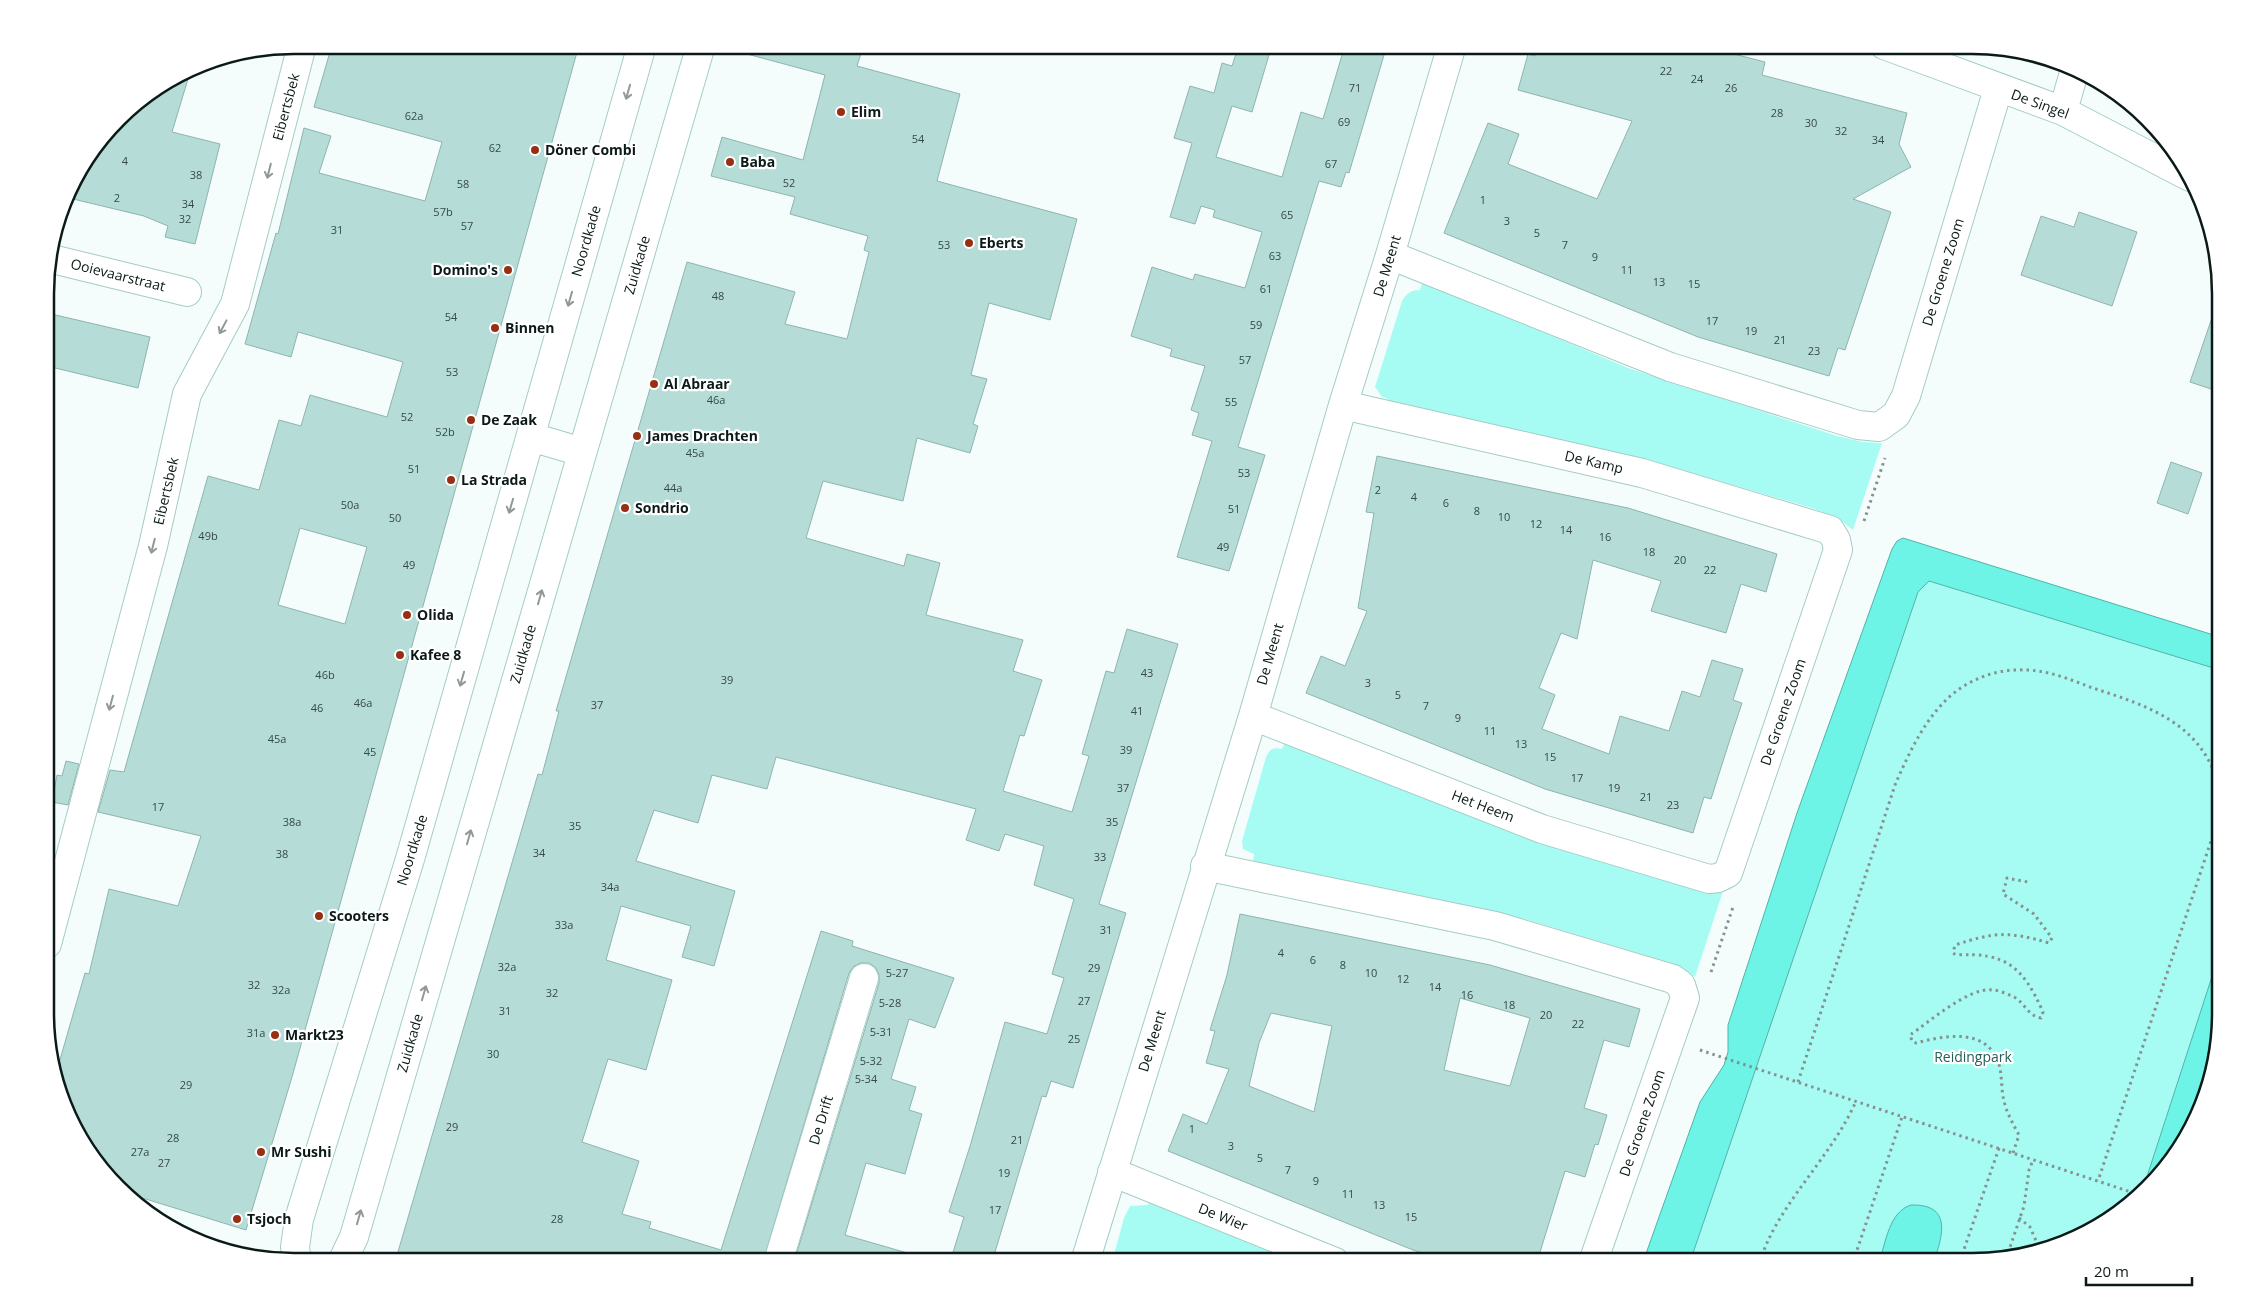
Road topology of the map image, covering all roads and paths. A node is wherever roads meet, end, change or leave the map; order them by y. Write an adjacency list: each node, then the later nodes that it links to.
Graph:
1 (300, 54): 24 (street, Eibertsbek, one-way to 24)
2 (639, 54): 14 (street, Noordkade, one-way to 14)
3 (698, 54): 16 (street, Zuidkade)
4 (1449, 54): 10 (street, De Meent)
5 (1908, 54): 7 (street, De Singel)
6 (2073, 76): 8 (street)
7 (1998, 88): 8 (street, De Singel); 10 (street, De Groene Zoom)
8 (2063, 111): 9 (street, De Singel)
9 (2178, 171)
10 (1390, 255): 13 (street, De Meent)
11 (56, 260): 12 (street, Ooievaarstraat)
12 (187, 292)
13 (1343, 405): 17 (street, De Kamp); 18 (street, De Meent)
14 (531, 437): 16 (street); 40 (street, Noordkade, one-way to 40)
15 (1887, 451): 17 (path)
16 (582, 452): 41 (street, Zuidkade, one-way to 16)
17 (1837, 545): 22 (street, De Groene Zoom)
18 (1253, 716): 21 (street, De Meent); 22 (street, Het Heem)
19 (2212, 768): 28 (path)
20 (2212, 838): 35 (path)
21 (1205, 866): 26 (street); 34 (street, De Meent)
22 (1723, 876): 26 (path)
23 (2028, 882): 32 (path)
24 (54, 918)
25 (864, 978): 42 (street, De Drift)
26 (1683, 991): 45 (street, De Groene Zoom)
27 (1722, 1057): 28 (path)
28 (1798, 1082): 29 (path)
29 (1856, 1101): 30 (path); 46 (path)
30 (1902, 1117): 31 (path); 47 (path)
31 (1998, 1148): 32 (path); 48 (path)
32 (2013, 1153): 33 (path)
33 (2033, 1160): 35 (path); 37 (path)
34 (1112, 1172): 43 (street, De Meent); 44 (street, De Wier)
35 (2098, 1181): 36 (path)
36 (2132, 1192)
37 (2019, 1218): 38 (path); 39 (path)
38 (2038, 1244)
39 (2009, 1250)
40 (296, 1253)
41 (346, 1253)
42 (781, 1253)
43 (1088, 1253)
44 (1313, 1253)
45 (1597, 1253)
46 (1763, 1253)
47 (1856, 1253)
48 (1963, 1253)

